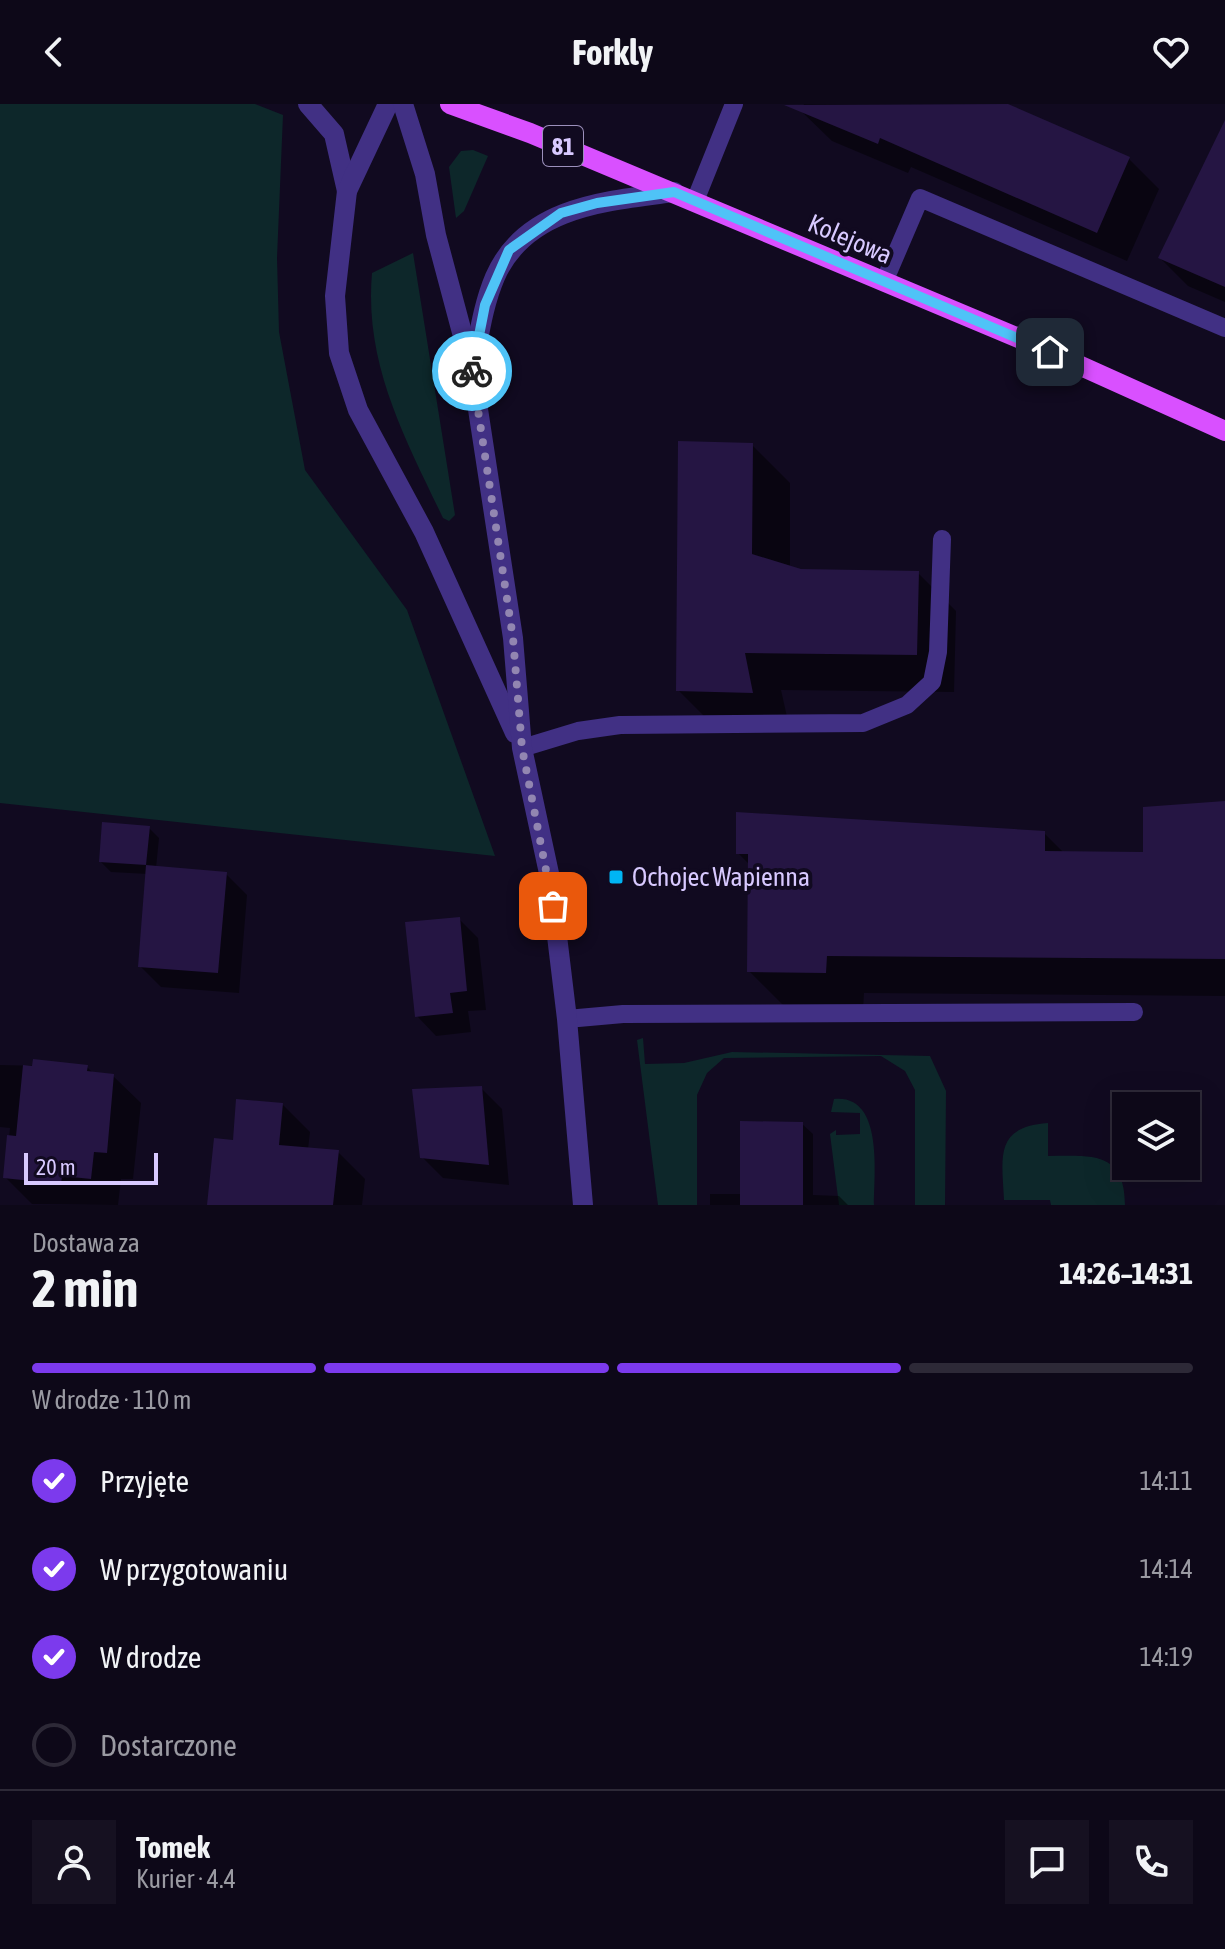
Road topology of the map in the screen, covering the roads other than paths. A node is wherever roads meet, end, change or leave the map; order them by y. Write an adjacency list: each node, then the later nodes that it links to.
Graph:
1 (308, 104): 6 (street)
2 (388, 104): 6 (street)
3 (403, 104): 11 (street)
4 (450, 104): 7 (main road, Kolejowa / 81)
5 (734, 104): 8 (lane)
6 (347, 191): 14 (street)
7 (674, 192): 8 (main road, Kolejowa / 81); 11 (street)
8 (695, 201): 9 (main road, Kolejowa / 81)
9 (884, 282): 10 (lane); 12 (main road, Kolejowa / 81)
10 (1225, 328)
11 (472, 370): 14 (street)
12 (1225, 431)
13 (942, 539): 14 (lane)
14 (522, 748): 16 (street)
15 (1134, 1012): 16 (lane)
16 (567, 1019): 17 (street)
17 (583, 1205)

